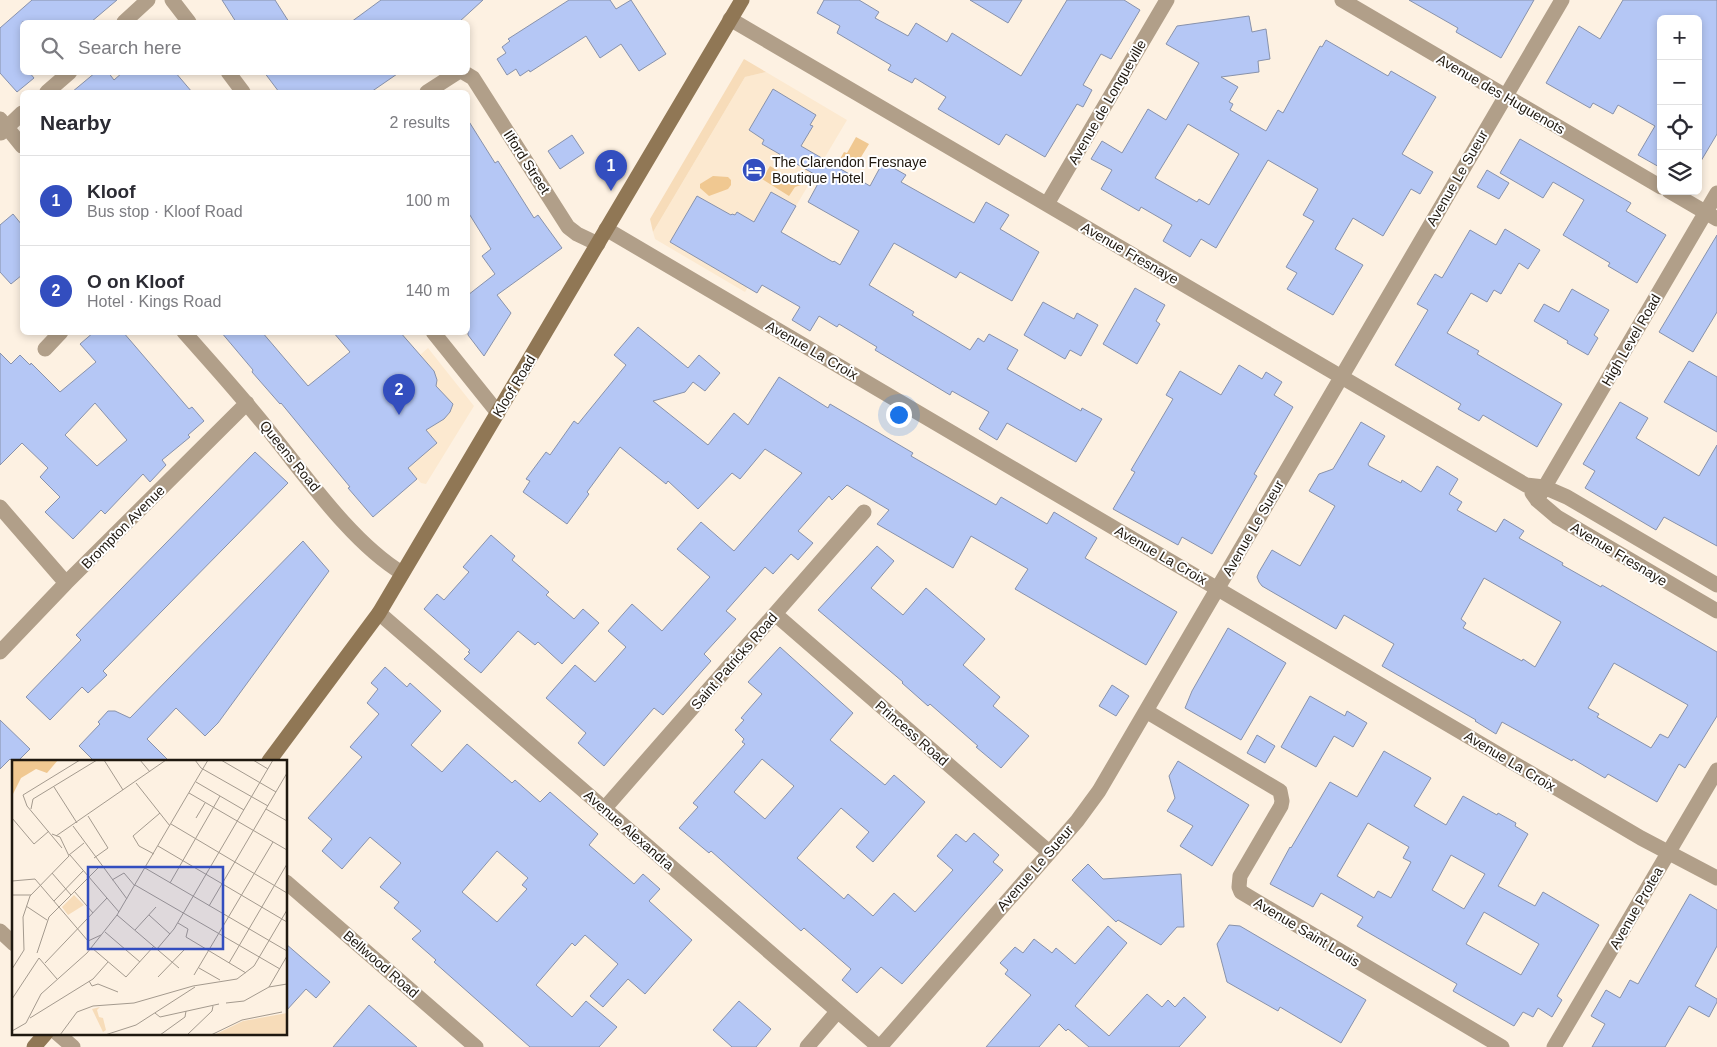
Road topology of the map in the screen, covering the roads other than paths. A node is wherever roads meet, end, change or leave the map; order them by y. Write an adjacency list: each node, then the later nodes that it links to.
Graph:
1 (148, 0): 7 (street)
2 (172, 0): 8 (street)
3 (742, 0): 9 (main road, Kloof Road)
4 (1166, 0): 24 (street, Avenue de Longueville)
5 (1342, 0): 17 (street, Avenue des Huguenots)
6 (1562, 0): 17 (street, Avenue Le Sueur)
7 (126, 20)
8 (187, 20)
9 (730, 20): 24 (street, Avenue Fresnaye); 26 (main road, Kloof Road)
10 (67, 75): 14 (street)
11 (230, 75): 15 (street)
12 (453, 75): 16 (street)
13 (468, 75): 27 (street, Ilford Street)
14 (49, 90)
15 (242, 90)
16 (430, 90)
17 (1506, 96): 21 (street, Avenue des Huguenots); 32 (street, Avenue Le Sueur)
18 (20, 114): 19 (street)
19 (2, 127): 20 (street)
20 (20, 144)
21 (1657, 184)
22 (1717, 193): 25 (street, High Level Road)
23 (1676, 195): 25 (street)
24 (1047, 204): 32 (street, Avenue Fresnaye)
25 (1711, 216): 35 (street, High Level Road)
26 (606, 229): 27 (main road, Kloof Road); 41 (street, Avenue La Croix)
27 (598, 244): 34 (main road, Kloof Road)
28 (58, 335): 31 (street)
29 (187, 335): 33 (street, Queens Road)
30 (435, 335): 34 (street)
31 (45, 349)
32 (1341, 377): 35 (street, Avenue Fresnaye); 41 (street, Avenue Le Sueur)
33 (247, 403): 38 (street, Queens Road); 39 (street, Brompton Avenue)
34 (498, 413): 38 (main road, Kloof Road)
35 (1537, 492): 40 (street, Avenue Fresnaye); 42 (street, Avenue Fresnaye)
36 (0, 507): 39 (street)
37 (864, 512): 44 (street, Saint Patricks Road)
38 (402, 573): 43 (main road, Kloof Road)
39 (66, 583): 45 (street, Brompton Avenue)
40 (1717, 585)
41 (1218, 588): 46 (street, Avenue Le Sueur); 51 (street, Avenue La Croix)
42 (1717, 611)
43 (379, 612): 47 (main road, Kloof Road); 49 (street, Avenue Alexandra)
44 (775, 614): 49 (street, Saint Patricks Road); 50 (street, Princess Road)
45 (0, 652)
46 (1146, 711): 50 (street, Avenue Le Sueur); 64 (street, Avenue Saint Louis)
47 (270, 760)
48 (1717, 770): 51 (street, Avenue Protea)
49 (604, 809): 56 (street, Avenue Alexandra)
50 (1049, 852): 63 (street, Avenue Le Sueur)
51 (1669, 852): 52 (street, Avenue La Croix); 65 (street, Avenue Protea)
52 (1717, 878)
53 (288, 884): 61 (street, Bellwood Road)
54 (0, 930): 55 (street)
55 (12, 942)
56 (837, 1012): 62 (street); 63 (street, Avenue Alexandra)
57 (45, 1034): 59 (main road)
58 (58, 1034): 60 (street)
59 (34, 1047)
60 (73, 1047)
61 (476, 1047)
62 (807, 1047)
63 (879, 1047)
64 (1502, 1047)
65 (1554, 1047)

